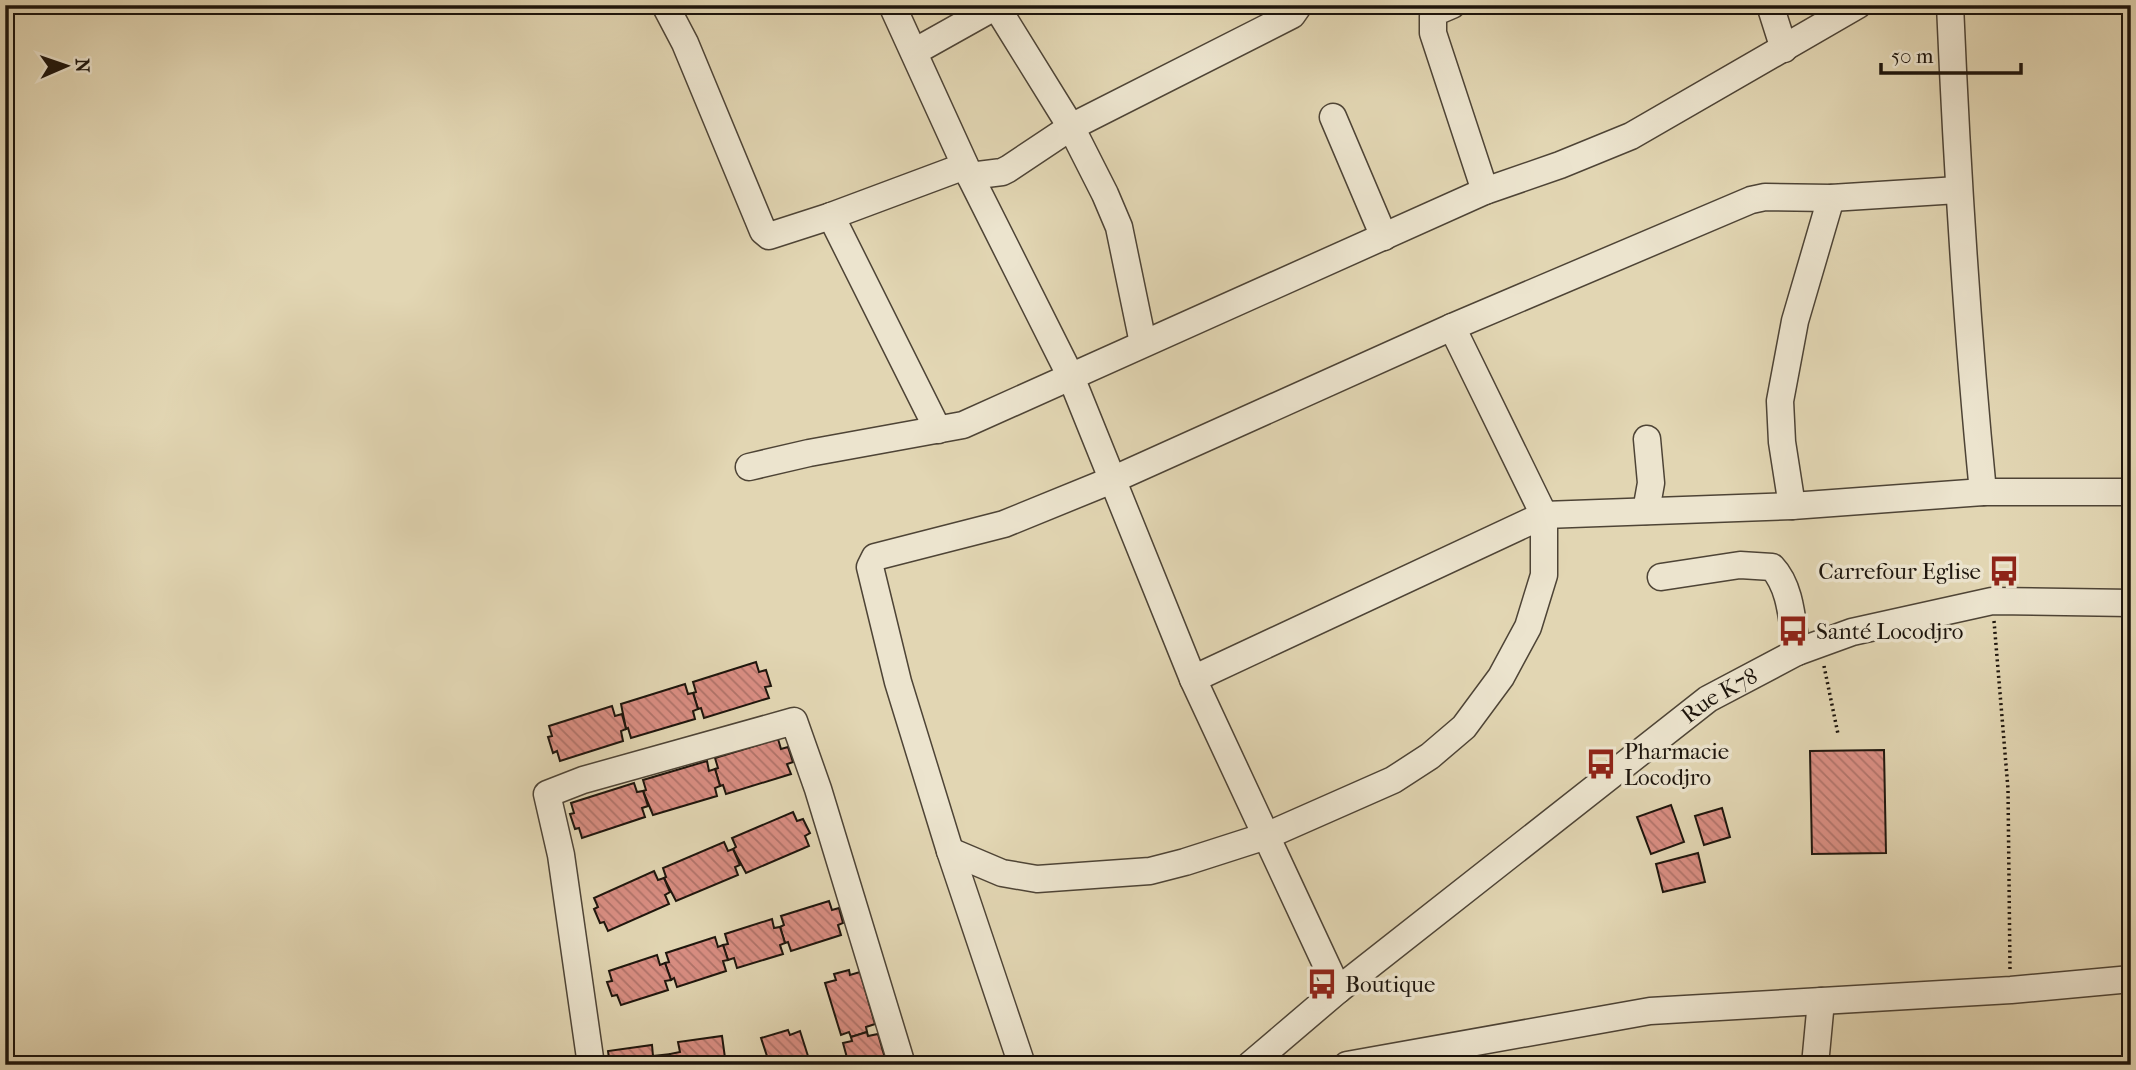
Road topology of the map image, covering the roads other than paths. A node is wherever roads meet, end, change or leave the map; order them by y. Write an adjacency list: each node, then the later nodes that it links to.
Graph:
1 (665, 5): 17 (street)
2 (892, 5): 10 (street)
3 (1299, 5): 12 (street)
4 (1452, 5): 15 (street)
5 (1770, 5): 9 (street)
6 (1857, 5): 9 (street)
7 (1950, 5): 14 (street)
8 (988, 8): 10 (street); 12 (street)
9 (1784, 49): 15 (street)
10 (914, 52): 13 (street)
11 (1333, 117): 18 (street)
12 (1071, 127): 13 (street); 20 (street)
13 (967, 171): 17 (street); 21 (street)
14 (1958, 190): 16 (street); 26 (street)
15 (1485, 191): 18 (street)
16 (1830, 198): 19 (street); 28 (street)
17 (831, 216): 22 (street)
18 (1384, 237): 20 (street)
19 (1452, 327): 25 (street); 30 (street)
20 (1143, 343): 21 (street)
21 (1071, 377): 22 (street); 25 (street)
22 (938, 430): 24 (street)
23 (1647, 439): 29 (street)
24 (749, 467)
25 (1112, 480): 34 (street); 36 (street)
26 (1983, 492): 27 (street); 28 (street)
27 (2131, 492)
28 (1792, 506): 29 (street)
29 (1646, 511): 30 (street)
30 (1544, 515): 34 (street); 35 (street)
31 (1661, 577): 33 (street)
32 (2131, 603): 33 (street, Rue K78)
33 (1808, 647): 38 (street, Rue K78)
34 (1194, 679): 35 (street)
35 (1266, 836): 36 (street); 38 (street)
36 (950, 851): 42 (street)
37 (2131, 979): 39 (street)
38 (1338, 990): 43 (street, Rue K78)
39 (1821, 1001): 44 (street); 45 (street)
40 (591, 1065): 41 (street)
41 (902, 1065)
42 (1022, 1065)
43 (1250, 1065)
44 (1347, 1065)
45 (1815, 1065)

